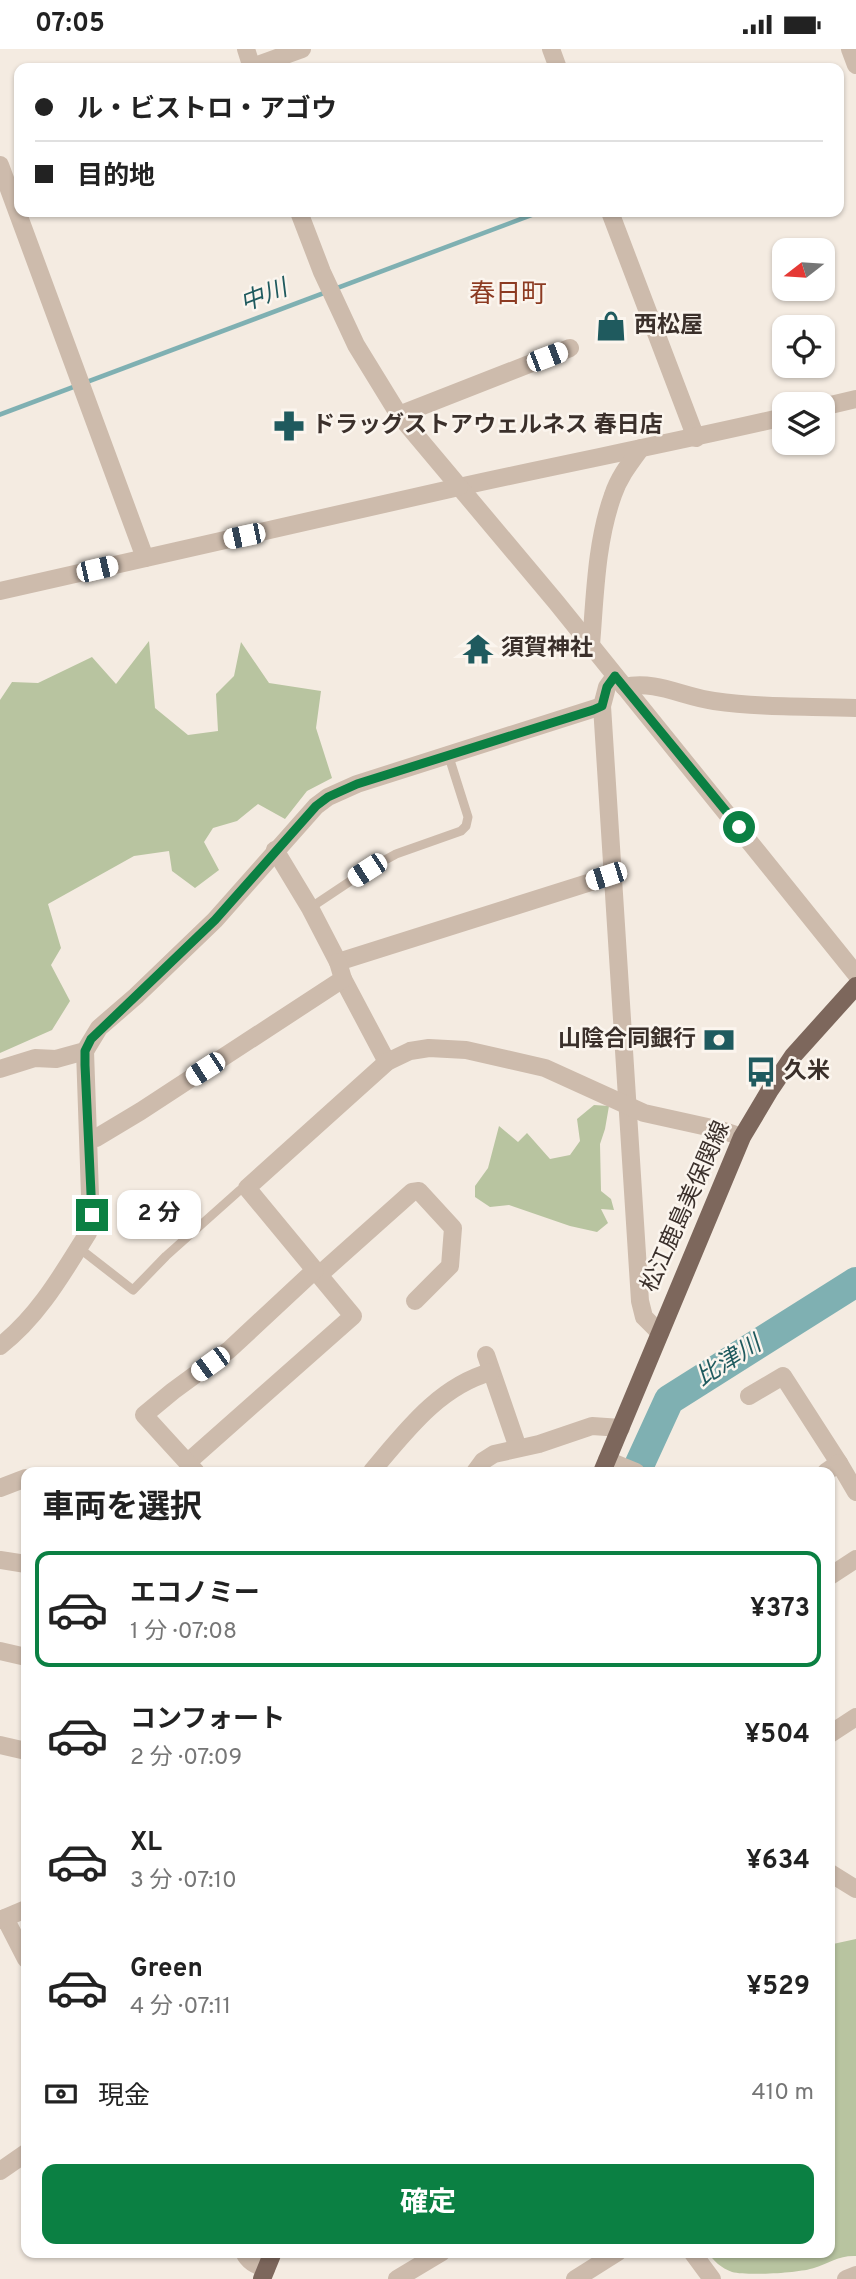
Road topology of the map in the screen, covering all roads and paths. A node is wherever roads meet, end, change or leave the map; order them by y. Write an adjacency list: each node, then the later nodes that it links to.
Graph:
1 (302, 49): 3 (street)
2 (850, 49): 4 (street)
3 (265, 63)
4 (856, 65)
5 (0, 165): 6 (street)
6 (14, 204)
7 (19, 217): 18 (street)
8 (301, 217): 13 (street)
9 (612, 217): 15 (street)
10 (570, 348): 13 (street)
11 (856, 399): 12 (street)
12 (835, 404)
13 (399, 415): 17 (street)
14 (772, 420): 15 (street)
15 (696, 438): 16 (street)
16 (642, 448): 17 (street); 20 (street)
17 (459, 487): 18 (street); 20 (street)
18 (145, 558): 19 (street)
19 (0, 591)
20 (591, 645): 21 (street)
21 (620, 681): 22 (street); 23 (street); 29 (street)
22 (602, 706): 24 (street); 26 (street)
23 (856, 708)
24 (449, 757): 25 (street); 27 (lane)
25 (275, 850): 27 (street); 31 (street)
26 (613, 875): 28 (street); 34 (street)
27 (310, 908): 28 (street)
28 (340, 970): 32 (street); 36 (street)
29 (856, 974)
30 (856, 986): 35 (main road, 松江鹿島美保関線)
31 (85, 1051): 33 (street); 36 (street)
32 (387, 1062): 34 (street); 37 (street)
33 (0, 1069)
34 (628, 1106): 35 (street); 41 (street)
35 (743, 1137): 41 (main road, 松江鹿島美保関線)
36 (89, 1138): 38 (street)
37 (247, 1188): 38 (lane); 39 (street)
38 (79, 1248): 42 (street)
39 (317, 1273): 40 (street); 47 (street); 47 (street)
40 (415, 1301)
41 (660, 1333): 44 (main road, 松江鹿島美保関線)
42 (0, 1346)
43 (750, 1397): 50 (street)
44 (621, 1428): 45 (street); 46 (main road, 松江鹿島美保関線)
45 (518, 1448): 48 (street); 49 (street)
46 (605, 1466)
47 (192, 1467)
48 (375, 1467)
49 (479, 1467)
50 (831, 1467)
51 (835, 1471): 54 (street)
52 (21, 1480): 53 (street)
53 (0, 1488)
54 (856, 1492)
55 (856, 1559): 58 (street)
56 (0, 1560): 57 (street)
57 (21, 1563)
58 (835, 1573)
59 (0, 1651): 60 (street)
60 (21, 1656)
61 (856, 1717): 62 (street)
62 (835, 1731)
63 (0, 1745): 64 (street)
64 (21, 1750)
65 (835, 1876): 66 (street)
66 (856, 1889)
67 (21, 1911): 68 (street)
68 (2, 1919): 69 (street)
69 (21, 1951)
70 (21, 2156): 71 (street)
71 (0, 2171)
72 (246, 2258): 77 (street)
73 (432, 2258): 79 (street)
74 (609, 2258): 76 (street)
75 (696, 2258): 82 (street)
76 (601, 2263): 80 (street); 81 (street)
77 (267, 2267)
78 (856, 2275): 83 (street)
79 (397, 2279)
80 (575, 2279)
81 (611, 2279)
82 (712, 2279)
83 (846, 2279)

